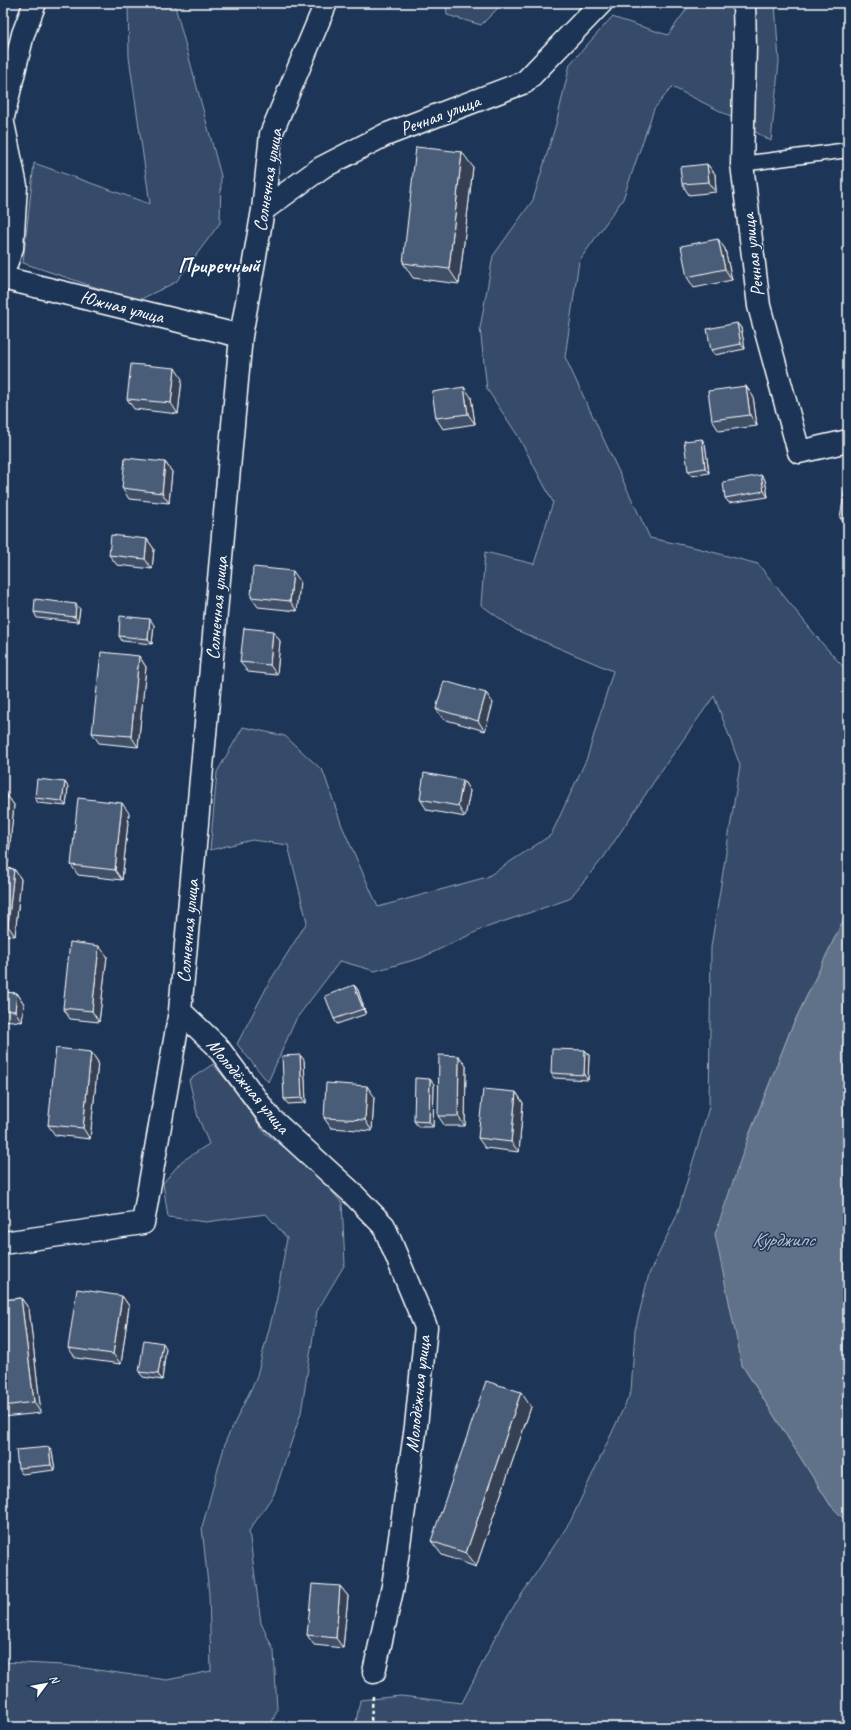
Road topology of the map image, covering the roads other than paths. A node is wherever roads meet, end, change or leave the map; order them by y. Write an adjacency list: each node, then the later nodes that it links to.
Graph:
1 (35, 3): 5 (street)
2 (326, 3): 9 (street, Солнечная улица)
3 (602, 3): 9 (street, Речная улица)
4 (744, 3): 8 (street, Речная улица)
5 (3, 117)
6 (3, 123): 10 (street)
7 (848, 150): 8 (lane)
8 (742, 164): 13 (street, Речная улица)
9 (263, 210): 12 (street, Солнечная улица)
10 (3, 272)
11 (3, 278): 12 (street, Южная улица)
12 (241, 336): 14 (street, Солнечная улица)
13 (848, 441)
14 (180, 1011): 15 (street, Солнечная улица); 16 (street, Молодёжная улица)
15 (3, 1243)
16 (374, 1672)

